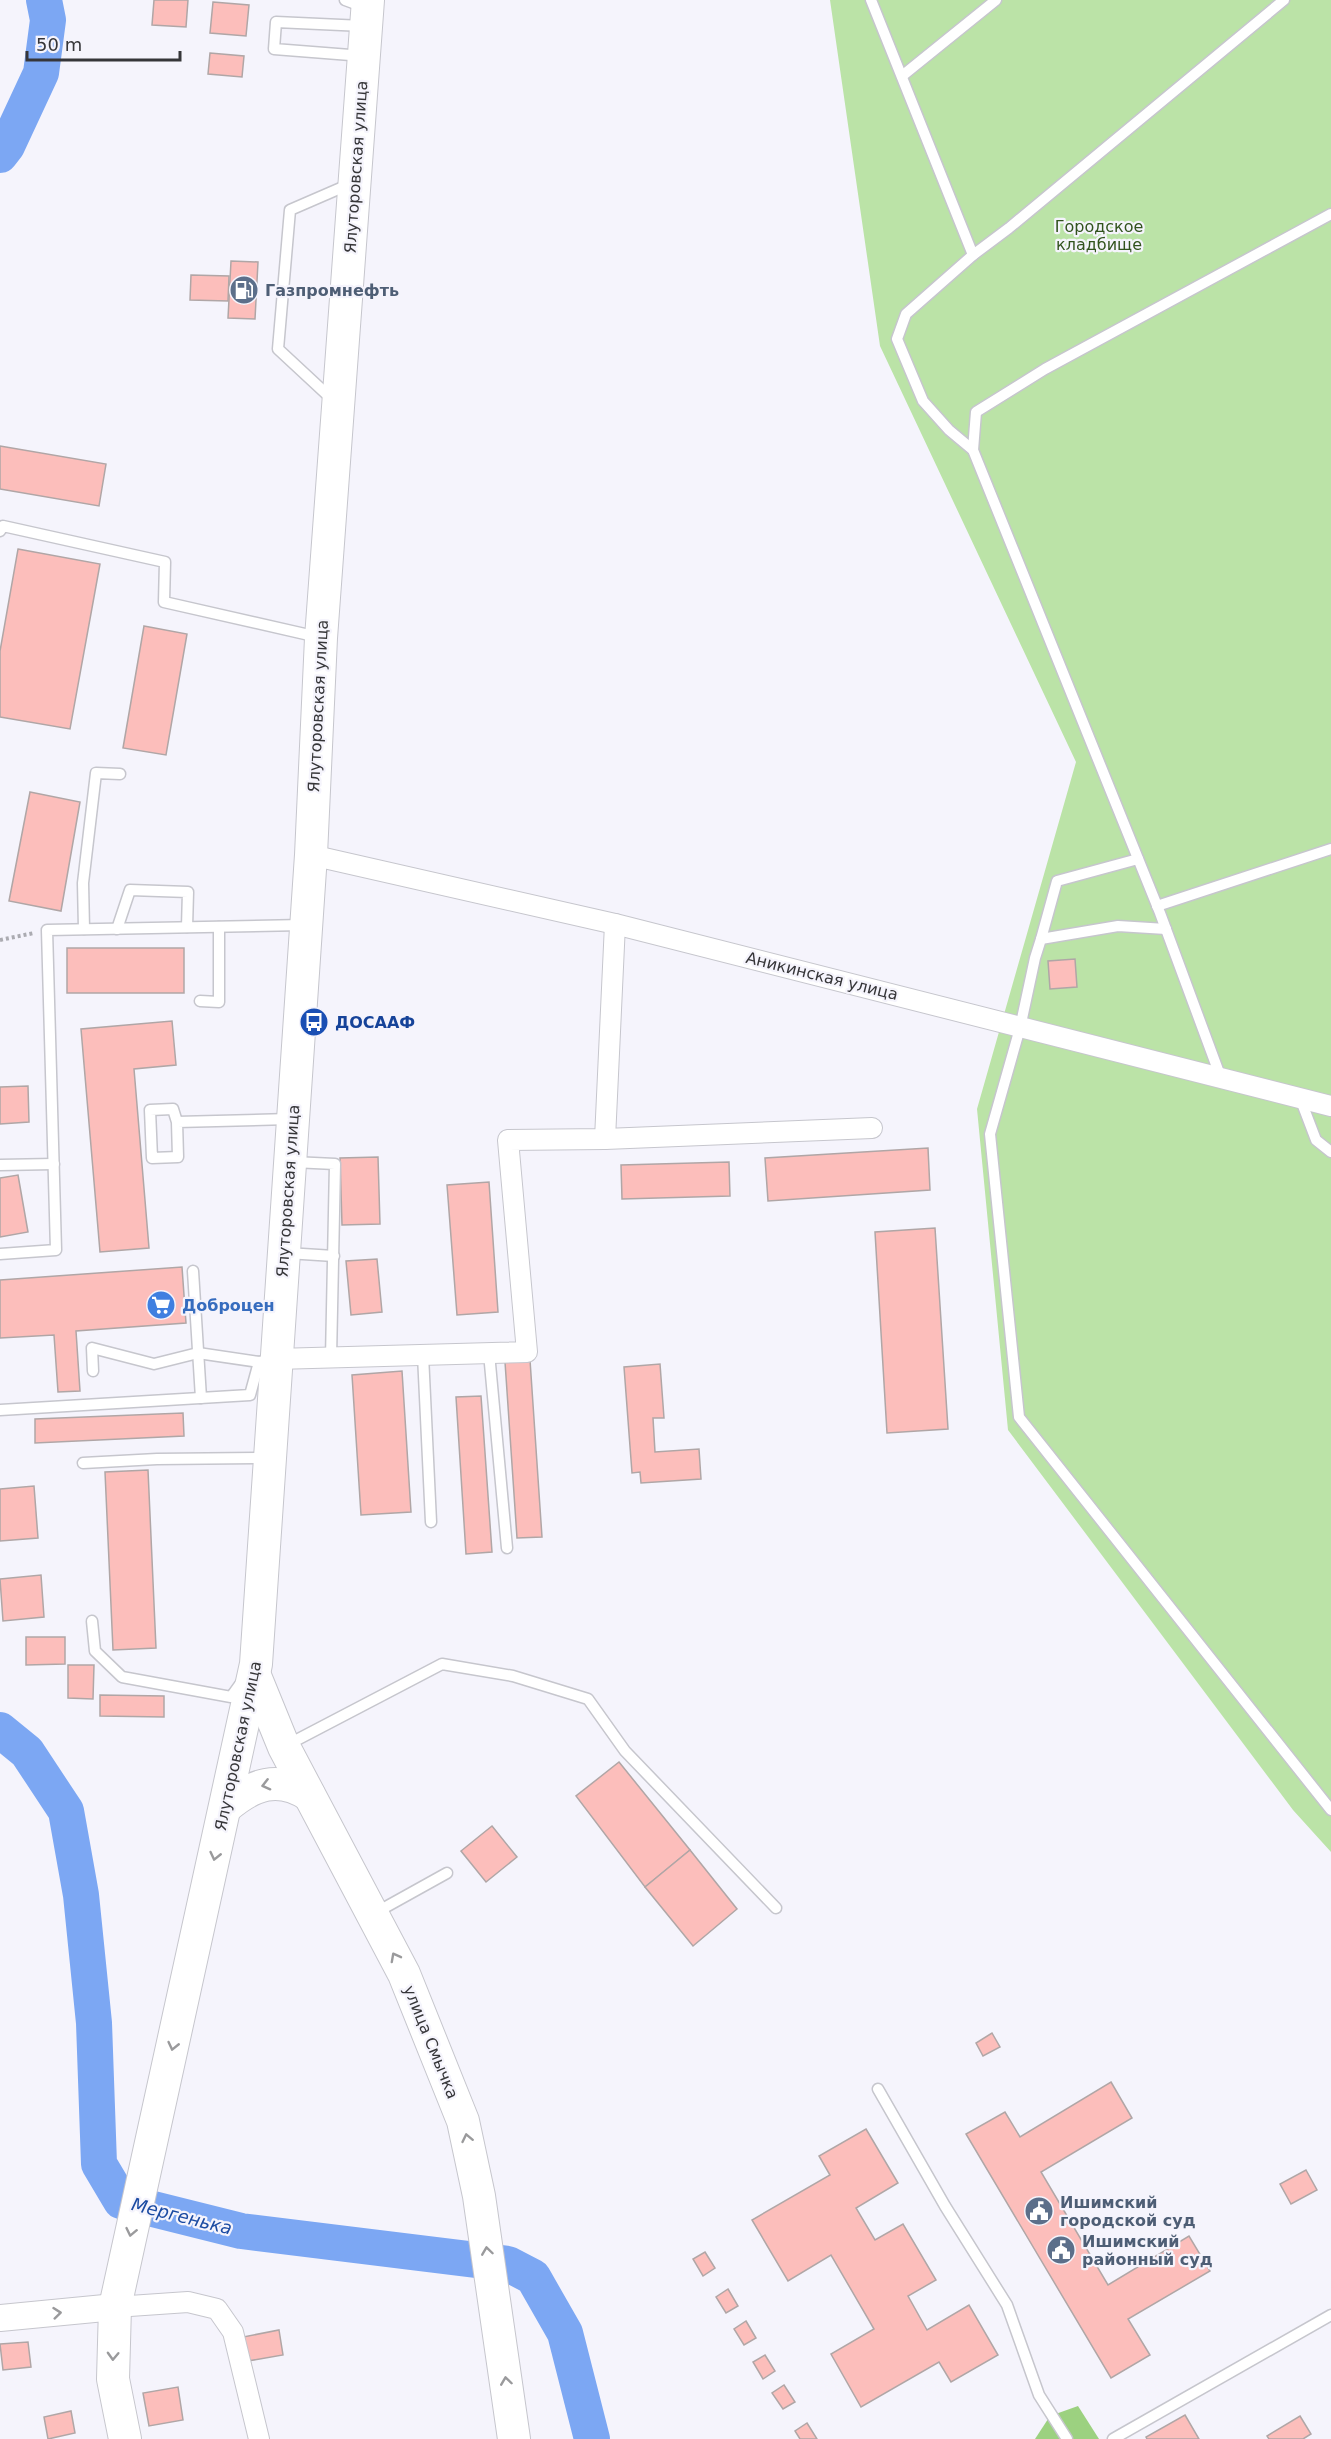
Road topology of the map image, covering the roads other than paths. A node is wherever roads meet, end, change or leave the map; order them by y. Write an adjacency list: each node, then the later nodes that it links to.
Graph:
1 (871, 0): 5 (lane)
2 (996, 0): 5 (lane)
3 (1284, 0): 8 (lane)
4 (362, 18): 4 (lane); 6 (main road, Ялуторовская улица)
5 (902, 76): 8 (lane)
6 (355, 181): 9 (main road, Ялуторовская улица); 9 (lane)
7 (1331, 214): 10 (lane)
8 (974, 255): 10 (lane)
9 (338, 405): 12 (main road, Ялуторовская улица)
10 (973, 450): 16 (lane)
11 (0, 531): 12 (lane)
12 (321, 638): 15 (main road, Ялуторовская улица)
13 (120, 774): 23 (lane)
14 (1331, 849): 17 (lane)
15 (311, 855): 18 (street, Аникинская улица); 19 (main road, Ялуторовская улица)
16 (1138, 859): 17 (lane); 25 (lane)
17 (1157, 906): 22 (lane)
18 (615, 924): 27 (street, Аникинская улица); 34 (street)
19 (306, 925): 21 (lane); 31 (main road, Ялуторовская улица)
20 (187, 927): 21 (lane); 24 (lane); 24 (lane)
21 (219, 927): 26 (lane)
22 (1166, 928): 25 (lane); 28 (lane)
23 (84, 929): 24 (lane); 37 (lane)
24 (117, 929)
25 (1041, 939): 27 (lane)
26 (200, 1001)
27 (1020, 1028): 28 (street, Аникинская улица); 60 (lane)
28 (1221, 1078): 29 (street, Аникинская улица)
29 (1300, 1098): 30 (street, Аникинская улица); 35 (lane)
30 (1331, 1106)
31 (293, 1119): 32 (lane); 36 (main road, Ялуторовская улица)
32 (177, 1122): 32 (lane)
33 (872, 1128): 34 (street)
34 (605, 1139): 44 (street)
35 (1331, 1152)
36 (290, 1161): 39 (main road, Ялуторовская улица); 41 (lane)
37 (54, 1164): 38 (lane); 40 (lane)
38 (0, 1165)
39 (283, 1253): 41 (lane); 47 (main road, Ялуторовская улица)
40 (0, 1254)
41 (333, 1256): 46 (lane)
42 (193, 1270): 43 (lane)
43 (198, 1353): 47 (lane); 48 (lane); 49 (lane)
44 (489, 1353): 45 (street); 54 (lane)
45 (423, 1355): 46 (street); 53 (lane)
46 (331, 1358): 47 (street)
47 (267, 1361): 49 (lane); 51 (main road, Ялуторовская улица)
48 (93, 1371)
49 (201, 1398): 50 (lane)
50 (0, 1410)
51 (270, 1458): 52 (lane); 56 (main road, Ялуторовская улица)
52 (83, 1463)
53 (431, 1522)
54 (507, 1548)
55 (92, 1621): 56 (lane)
56 (256, 1670): 57 (main road, улица Смычка); 59 (main road, Ялуторовская улица)
57 (284, 1746): 58 (main road, улица Смычка); 62 (lane)
58 (309, 1795): 59 (main road, one-way to 59); 63 (main road, улица Смычка)
59 (226, 1807): 65 (main road, Ялуторовская улица, one-way to 65)
60 (1331, 1810)
61 (447, 1873): 63 (lane)
62 (776, 1908)
63 (372, 1915): 70 (main road, улица Смычка, one-way to 63)
64 (878, 2089): 71 (lane)
65 (118, 2292): 67 (street, one-way to 65); 68 (main road, Ялуторовская улица, one-way to 68); 69 (street)
66 (1331, 2314): 72 (lane)
67 (0, 2318)
68 (125, 2439)
69 (259, 2439)
70 (514, 2439)
71 (1067, 2439)
72 (1113, 2439)

